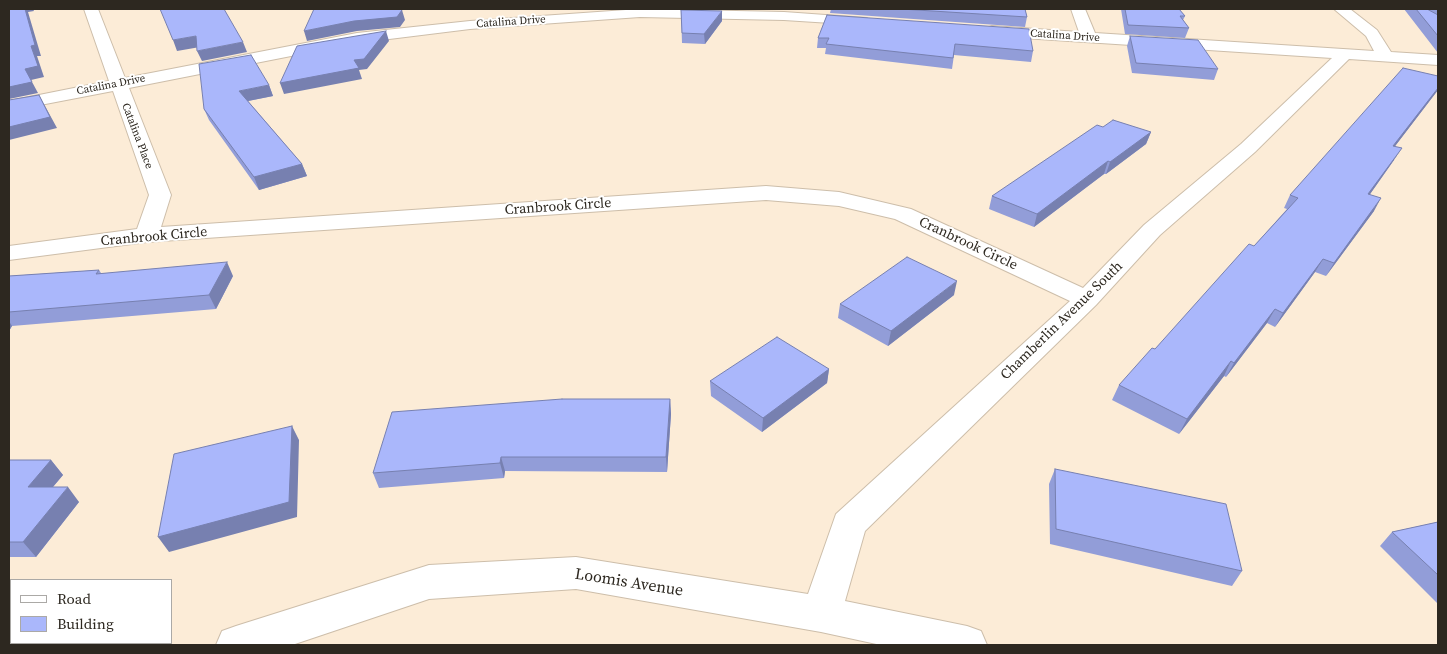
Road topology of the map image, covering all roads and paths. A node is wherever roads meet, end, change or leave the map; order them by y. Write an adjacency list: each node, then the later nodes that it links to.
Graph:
1 (91, 9): 13 (street, Catalina Place)
2 (471, 9): 7 (street)
3 (1078, 9): 9 (street)
4 (1341, 9): 11 (street)
5 (786, 12): 6 (street, Catalina Drive); 7 (street, Catalina Drive)
6 (872, 22)
7 (470, 25): 13 (street, Catalina Drive)
8 (981, 30): 9 (street, Catalina Drive)
9 (1089, 38): 10 (street, Catalina Drive)
10 (1345, 54): 11 (street, Catalina Drive); 17 (street, Chamberlin Avenue South)
11 (1385, 56): 12 (street, Catalina Drive)
12 (1438, 60)
13 (117, 84): 14 (street, Catalina Drive); 15 (street, Catalina Place)
14 (9, 106)
15 (147, 236): 16 (street, Cranbrook Circle); 17 (street, Cranbrook Circle)
16 (9, 253)
17 (1087, 299): 18 (street, Chamberlin Avenue South)
18 (821, 614): 19 (street, Loomis Avenue); 20 (street, Loomis Avenue)
19 (236, 645)
20 (967, 645)

